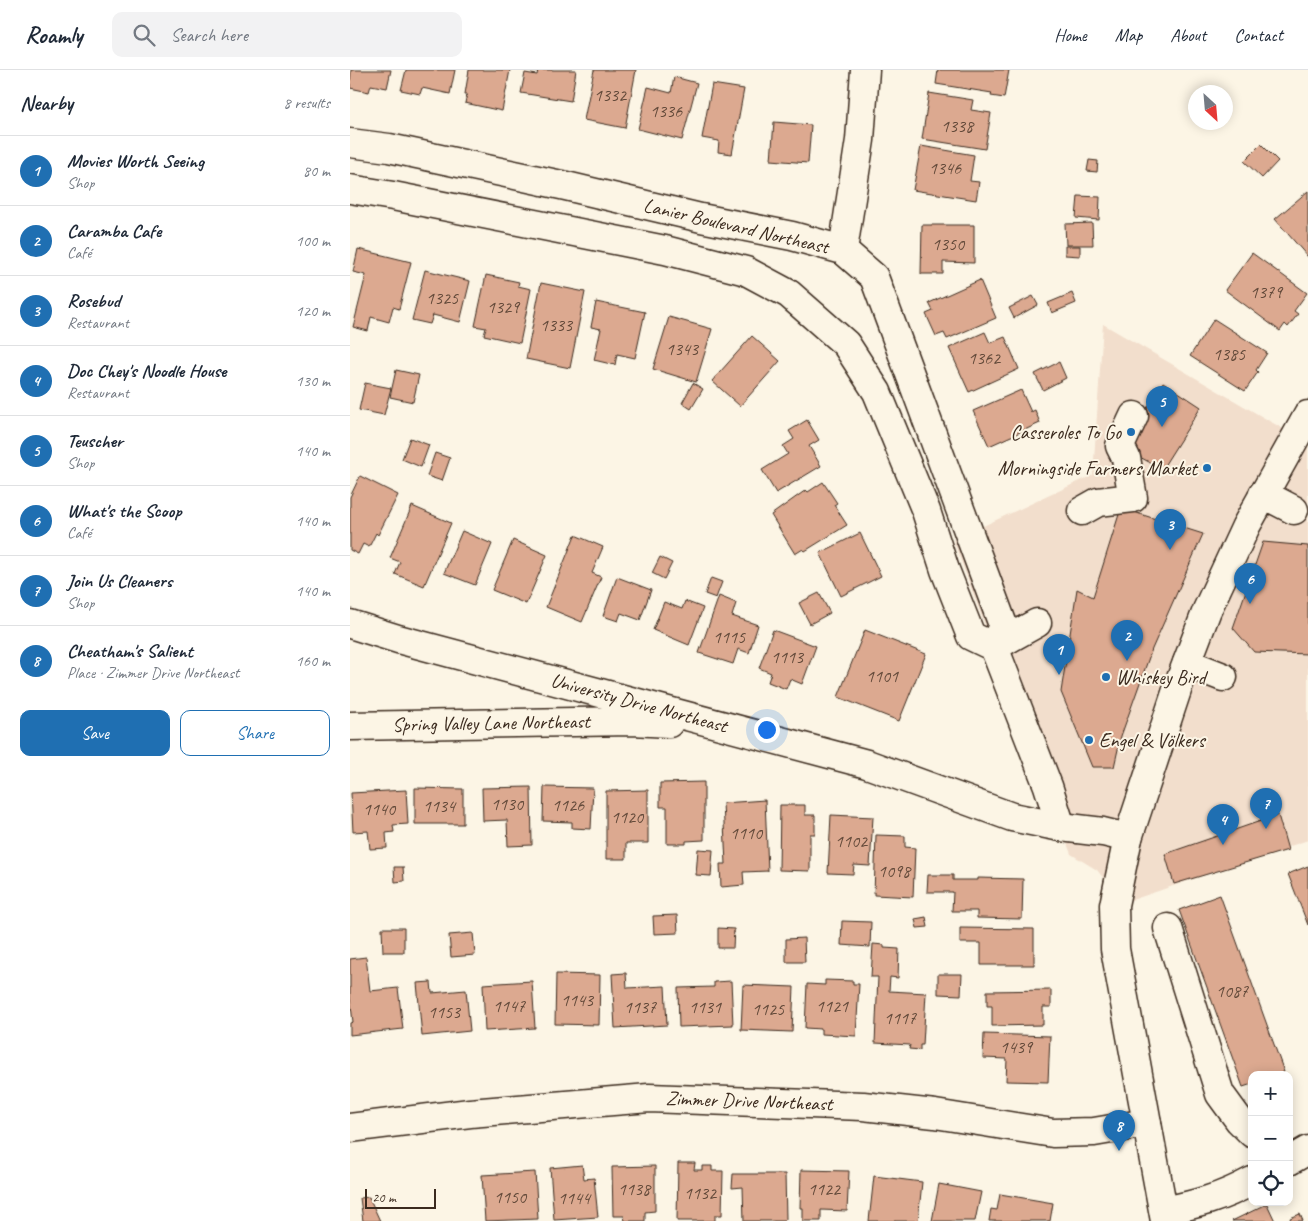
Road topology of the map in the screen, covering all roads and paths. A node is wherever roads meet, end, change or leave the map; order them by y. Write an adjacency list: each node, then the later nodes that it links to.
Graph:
1 (864, 70): 5 (street)
2 (350, 143): 4 (street, Lanier Boulevard Northeast)
3 (350, 189): 6 (street, Lanier Boulevard Northeast)
4 (758, 230): 5 (street, Lanier Boulevard Northeast); 6 (street)
5 (843, 250): 7 (street, Lanier Boulevard Northeast)
6 (746, 271): 8 (street, Lanier Boulevard Northeast)
7 (903, 355): 8 (street); 16 (street, Lanier Boulevard Northeast)
8 (865, 374): 16 (street, Lanier Boulevard Northeast)
9 (1308, 415): 11 (street)
10 (1134, 416): 13 (street)
11 (1263, 494): 12 (street); 17 (street)
12 (1294, 510)
13 (1082, 511)
14 (1037, 623): 16 (street)
15 (350, 624): 20 (street, University Drive Northeast)
16 (994, 647): 21 (street)
17 (1187, 664): 18 (street); 22 (street)
18 (1223, 677)
19 (350, 726): 20 (street, Spring Valley Lane Northeast)
20 (752, 733): 21 (street, University Drive Northeast)
21 (1061, 827): 22 (street, University Drive Northeast)
22 (1128, 838): 24 (street)
23 (1168, 928): 26 (street)
24 (1147, 1123): 25 (street, Zimmer Drive Northeast); 30 (street)
25 (350, 1128)
26 (1248, 1129)
27 (1308, 1150): 28 (street)
28 (1293, 1159)
29 (1248, 1183): 30 (street)
30 (1164, 1216)

